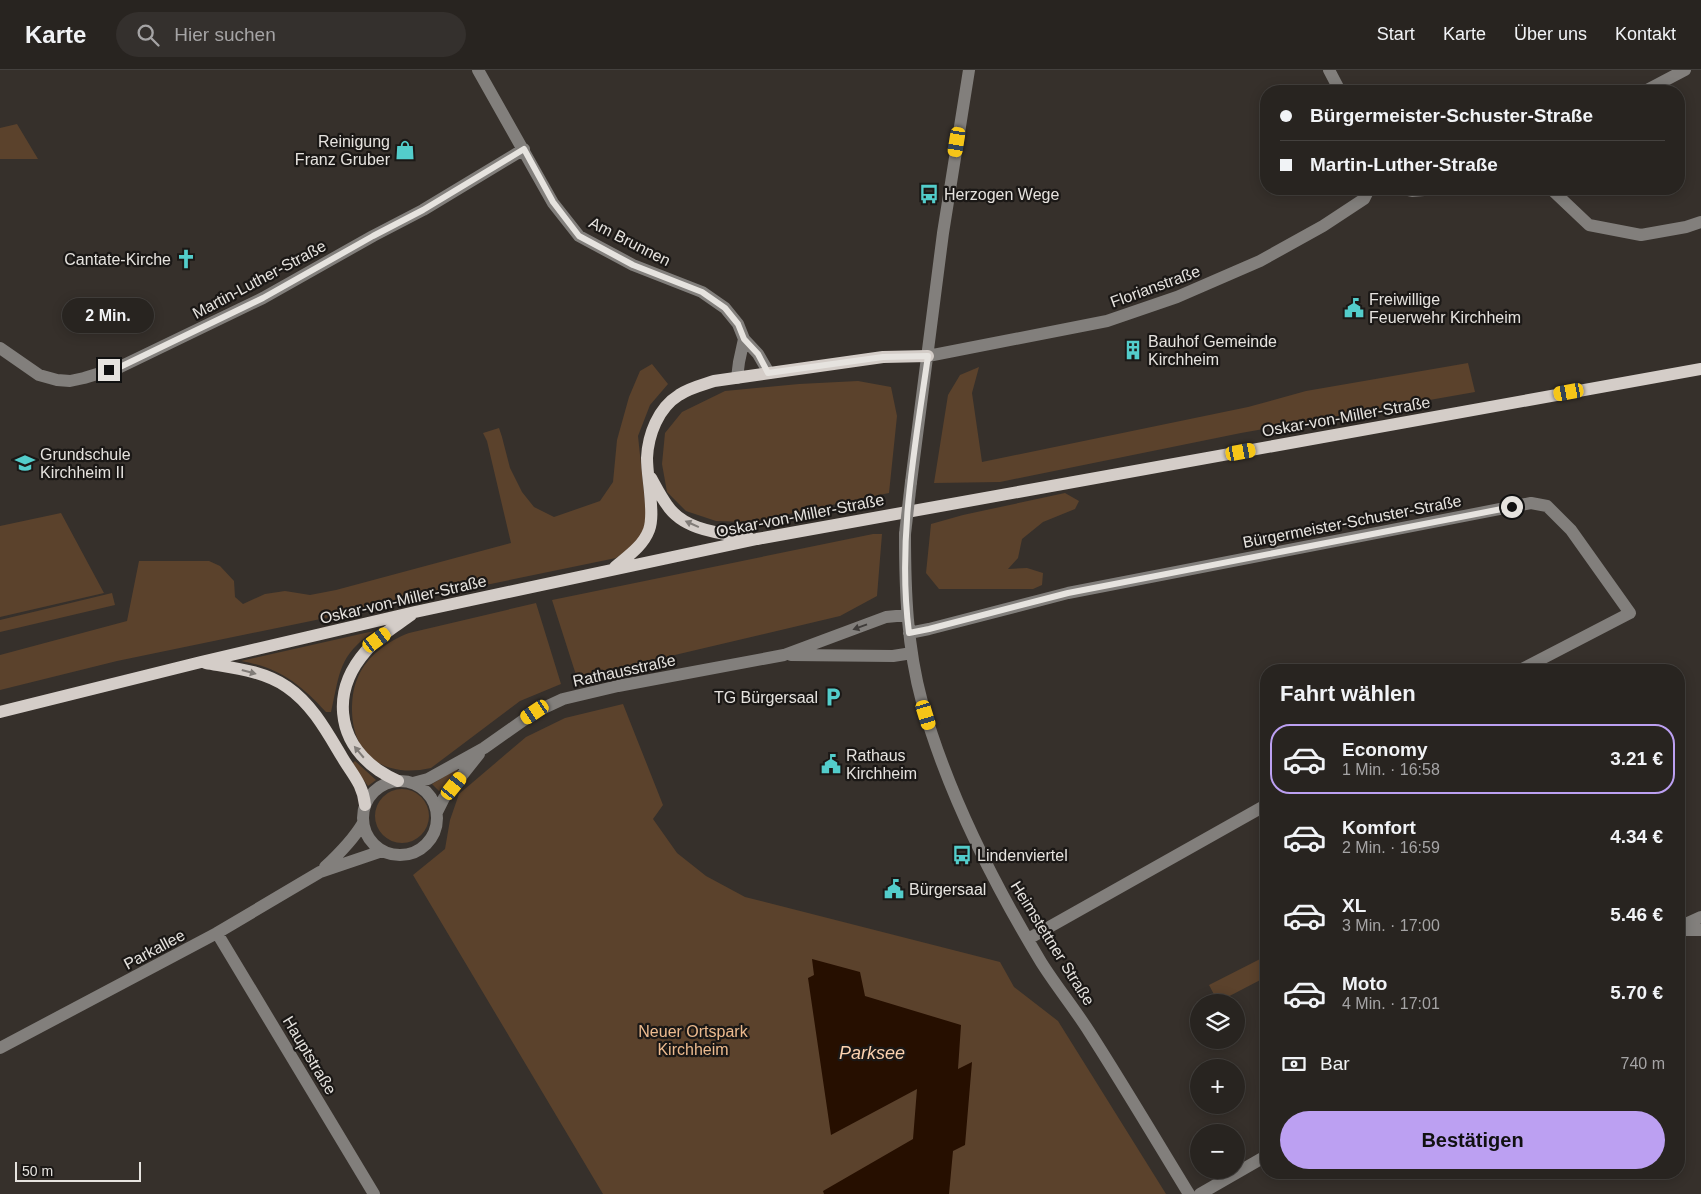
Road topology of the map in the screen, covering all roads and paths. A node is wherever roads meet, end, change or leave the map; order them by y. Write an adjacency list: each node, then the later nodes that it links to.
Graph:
1 (478, 70): 7 (street, Am Brunnen)
2 (968, 70): 13 (street, Heimstettner Straße)
3 (1329, 70): 5 (street)
4 (1685, 70): 6 (street)
5 (1337, 85)
6 (1656, 85)
7 (524, 149): 11 (street, Am Brunnen); 12 (street, Martin-Luther-Straße)
8 (1366, 195): 13 (street, Florianstraße)
9 (1557, 195): 10 (street)
10 (1701, 222)
11 (744, 339): 15 (street, Am Brunnen); 16 (street)
12 (0, 348)
13 (928, 356): 15 (main road); 21 (street, Heimstettner Straße, bridge)
14 (1701, 369): 18 (main road, Oskar-von-Miller-Straße)
15 (768, 373): 16 (main road)
16 (737, 378): 17 (main road)
17 (649, 474): 18 (main road, one-way to 17); 19 (main road)
18 (757, 539): 19 (main road, Oskar-von-Miller-Straße)
19 (614, 568): 20 (main road, Oskar-von-Miller-Straße)
20 (415, 612): 25 (main road, Oskar-von-Miller-Straße); 29 (main road, one-way to 20)
21 (907, 615): 22 (street, Heimstettner Straße); 24 (street, Rathausstraße, one-way to 24)
22 (909, 633): 23 (street, Heimstettner Straße); 26 (street, Bürgermeister-Schuster-Straße)
23 (912, 653): 24 (street, Rathausstraße); 42 (street, Heimstettner Straße)
24 (784, 655): 28 (street, Rathausstraße)
25 (202, 662): 27 (main road, Oskar-von-Miller-Straße); 31 (main road, one-way to 31)
26 (1532, 664)
27 (0, 712)
28 (484, 748): 30 (street, Rathausstraße); 33 (street, Rathausstraße)
29 (398, 781): 30 (street); 31 (street)
30 (413, 783): 33 (street)
31 (365, 805): 34 (street)
32 (1260, 808): 42 (street)
33 (437, 812): 35 (street)
34 (363, 823): 35 (street); 36 (street, Parkallee)
35 (382, 851): 36 (street, Parkallee)
36 (320, 872): 41 (street, Parkallee)
37 (1701, 917): 38 (street)
38 (1685, 926)
39 (1685, 929): 40 (street)
40 (1701, 930)
41 (217, 933): 43 (street, Parkallee); 45 (street, Hauptstraße)
42 (1028, 939): 46 (street, Heimstettner Straße)
43 (0, 1048)
44 (1260, 1159): 47 (street)
45 (374, 1194)
46 (1189, 1194)
47 (1200, 1194)

